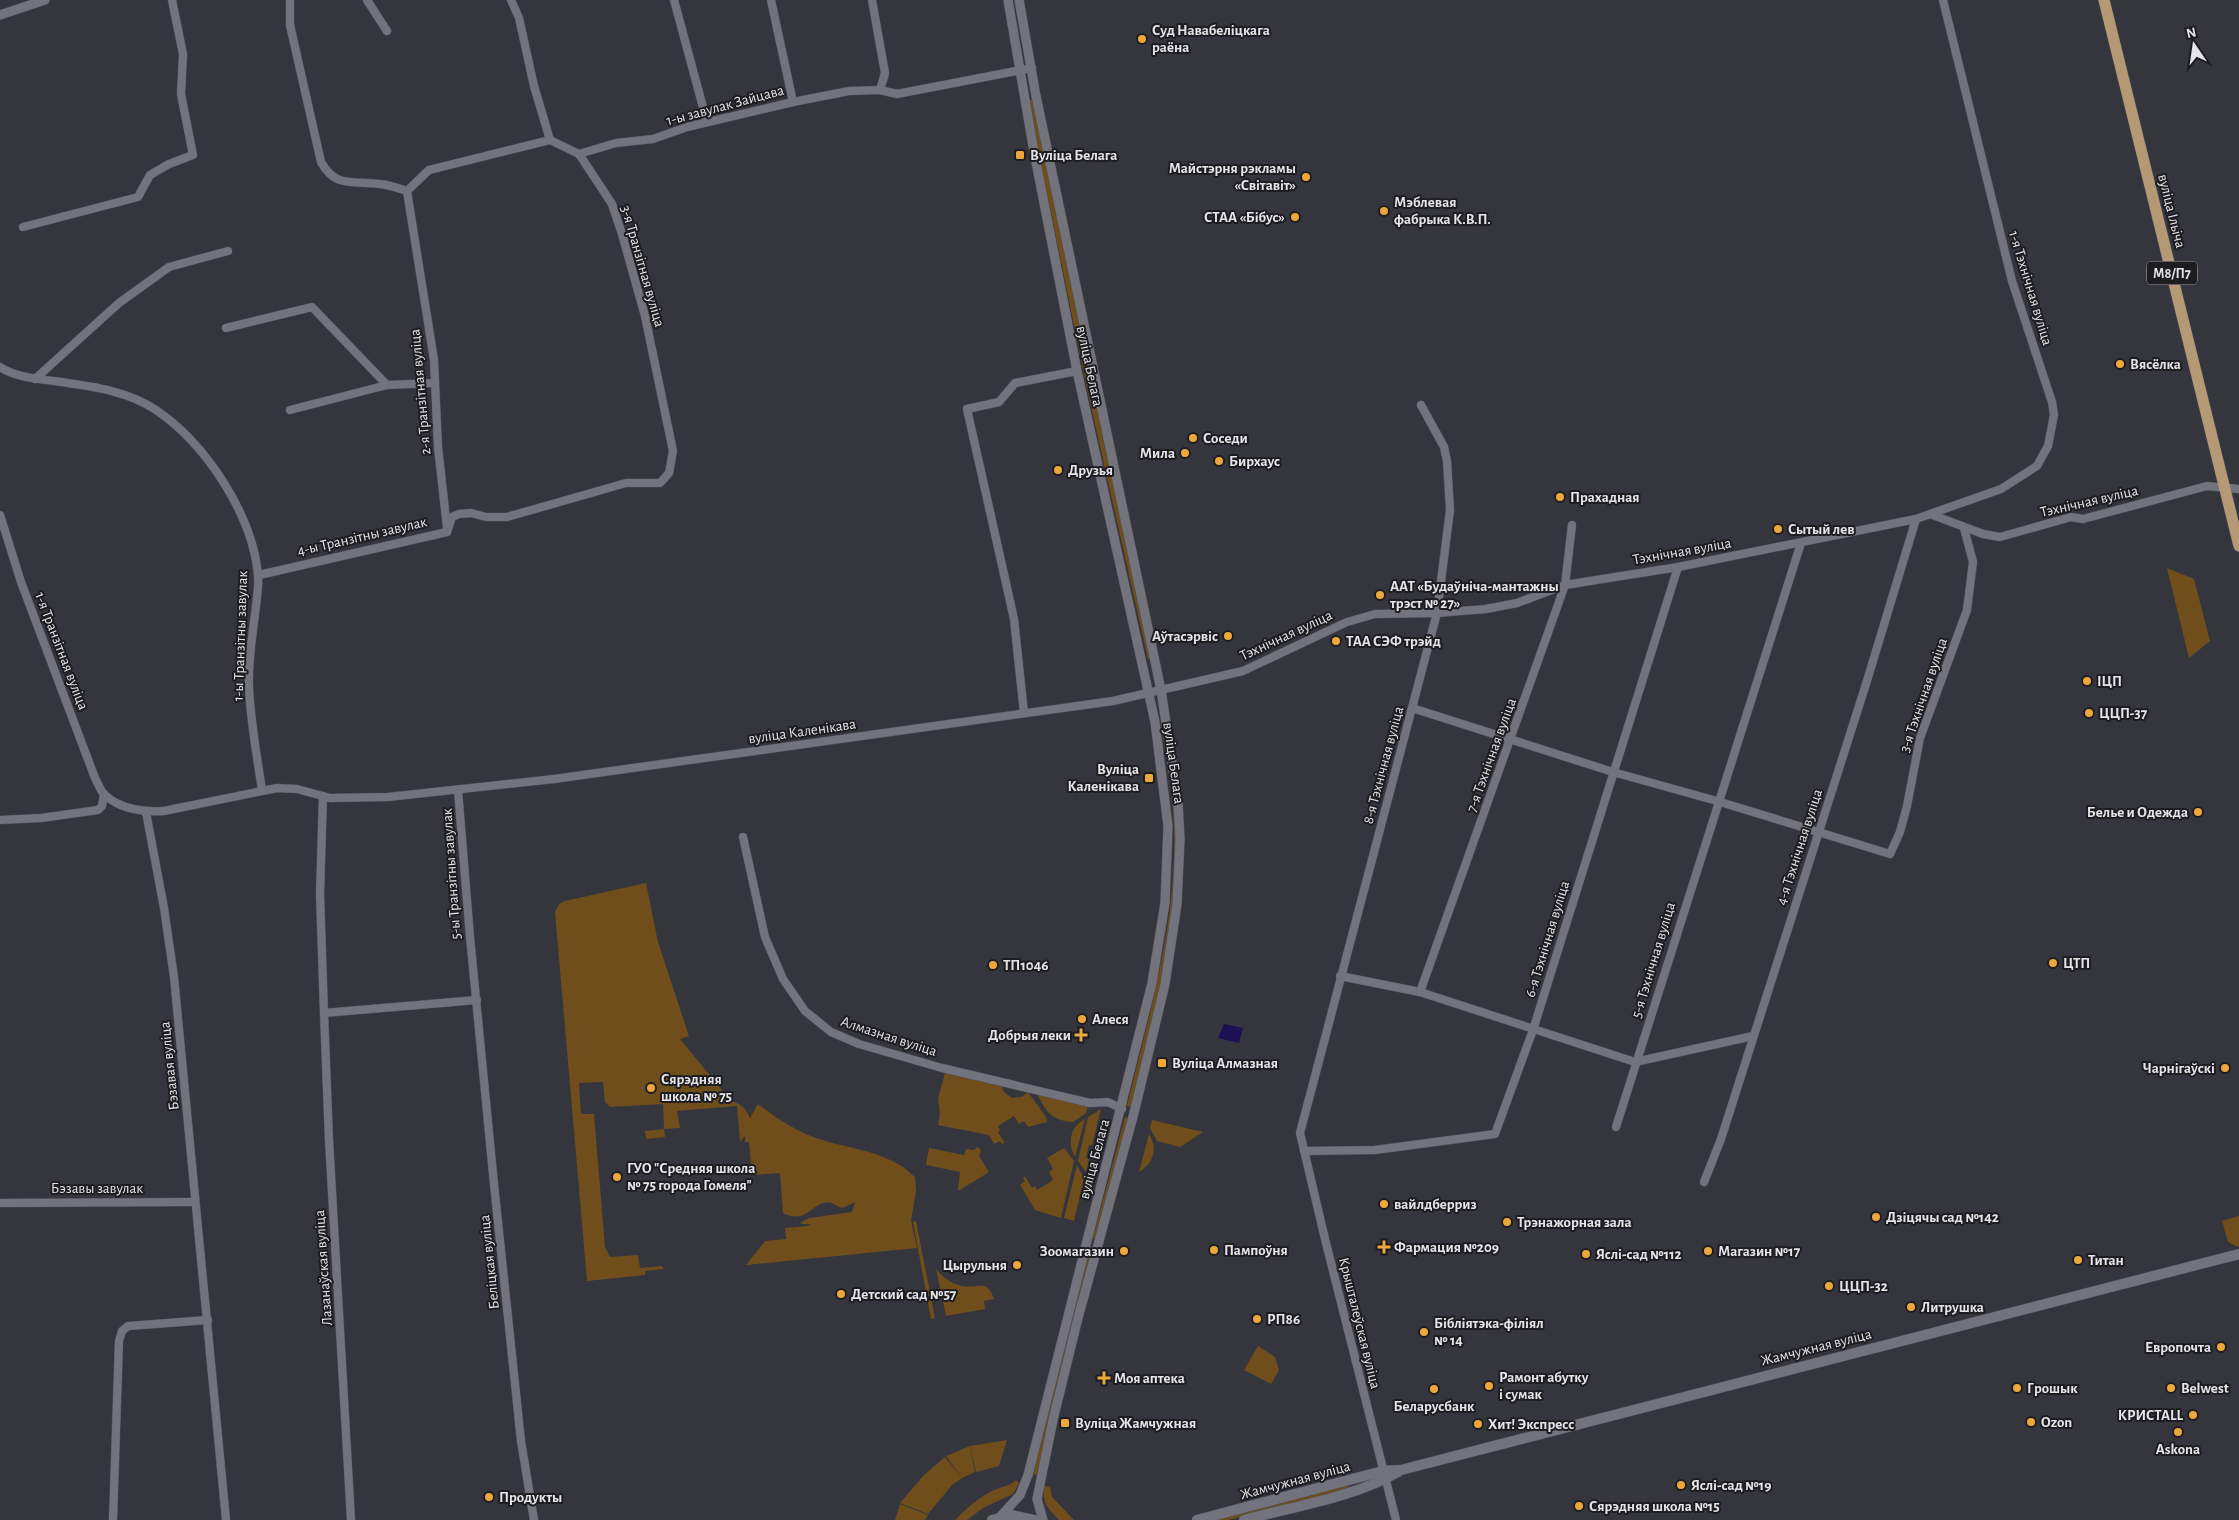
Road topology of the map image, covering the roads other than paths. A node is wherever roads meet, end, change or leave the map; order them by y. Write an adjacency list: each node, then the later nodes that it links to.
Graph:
1 (45, 0): 13 (street)
2 (172, 0): 23 (street)
3 (290, 0): 22 (street)
4 (367, 0): 14 (street)
5 (511, 0): 20 (street)
6 (674, 0): 19 (street)
7 (771, 0): 18 (street)
8 (872, 0): 17 (street)
9 (1008, 0): 16 (street, вуліца Белага)
10 (1019, 0): 15 (street, вуліца Белага)
11 (1944, 0): 36 (street, 1-я Тэхнічная вуліца)
12 (2104, 0): 34 (main road, вуліца Ільіча / М8/П7)
13 (0, 15)
14 (387, 31)
15 (1032, 68): 16 (street, 1-ы завулак Зайцава); 48 (street, вуліца Белага)
16 (1019, 70): 17 (street, 1-ы завулак Зайцава); 27 (street, вуліца Белага)
17 (880, 90): 18 (street, 1-ы завулак Зайцава)
18 (793, 102): 19 (street, 1-ы завулак Зайцава)
19 (707, 122): 21 (street, 1-ы завулак Зайцава)
20 (550, 140): 21 (street, 3-я Транзітная вуліца); 22 (street)
21 (578, 154): 33 (street, 3-я Транзітная вуліца)
22 (407, 191): 29 (street, 2-я Транзітная вуліца)
23 (23, 227)
24 (228, 252): 28 (street)
25 (226, 328): 30 (street)
26 (0, 367): 28 (street, 1-ы Транзітны завулак)
27 (1077, 371): 49 (street, вуліца Белага); 51 (street)
28 (35, 379): 45 (street, 1-ы Транзітны завулак)
29 (435, 383): 30 (street); 41 (street, 2-я Транзітная вуліца)
30 (387, 385): 32 (street)
31 (1421, 404): 47 (street, 8-я Тэхнічная вуліца)
32 (290, 410)
33 (673, 451): 41 (street, 4-ы Транзітны завулак)
34 (2224, 487): 35 (street, Тэхнічная вуліца); 40 (street, Тэхнічная вуліца); 43 (main road, вуліца Ільіча / М8/П7)
35 (2239, 489)
36 (1930, 514): 38 (street, Тэхнічная вуліца); 40 (street, Тэхнічная вуліца)
37 (0, 515): 56 (street, 1-я Транзітная вуліца)
38 (1916, 519): 42 (street, Тэхнічная вуліца); 61 (street, 4-я Тэхнічная вуліца)
39 (1572, 525): 46 (street, 7-я Тэхнічная вуліца)
40 (1964, 528): 61 (street, 3-я Тэхнічная вуліца)
41 (447, 532): 45 (street, 4-ы Транзітны завулак)
42 (1801, 543): 44 (street, Тэхнічная вуліца); 58 (street, 5-я Тэхнічная вуліца)
43 (2239, 546)
44 (1678, 567): 46 (street, Тэхнічная вуліца); 53 (street, 6-я Тэхнічная вуліца)
45 (258, 575): 54 (street, 1-ы Транзітны завулак)
46 (1565, 585): 47 (street, Тэхнічная вуліца); 52 (street, 7-я Тэхнічная вуліца)
47 (1437, 613): 48 (street, Тэхнічная вуліца); 50 (street, 8-я Тэхнічная вуліца)
48 (1161, 690): 49 (street, Тэхнічная вуліца); 86 (street, вуліца Белага)
49 (1149, 693): 51 (street, вуліца Каленікава); 70 (street, вуліца Белага)
50 (1412, 708): 52 (street); 63 (street, 8-я Тэхнічная вуліца)
51 (1024, 713): 55 (street, вуліца Каленікава)
52 (1511, 741): 53 (street); 64 (street, 7-я Тэхнічная вуліца)
53 (1613, 772): 58 (street); 67 (street, 6-я Тэхнічная вуліца)
54 (262, 790): 57 (street, 5-ы Транзітны завулак); 59 (street, 5-ы Транзітны завулак)
55 (458, 790): 57 (street, 5-ы Транзітны завулак); 65 (street, 5-ы Транзітны завулак)
56 (104, 794): 59 (street, 5-ы Транзітны завулак); 60 (street)
57 (323, 796): 66 (street)
58 (1718, 801): 61 (street); 69 (street, 5-я Тэхнічная вуліца)
59 (146, 812): 75 (street, Бэзавая вуліца)
60 (0, 820)
61 (1817, 833): 68 (street, 4-я Тэхнічная вуліца)
62 (743, 837): 70 (street, Алмазная вуліца)
63 (1340, 976): 64 (street); 72 (street, 8-я Тэхнічная вуліца)
64 (1420, 992): 67 (street)
65 (476, 1000): 66 (street); 84 (street, Беліцкая вуліца)
66 (324, 1013): 83 (street, Лазанаўская вуліца)
67 (1533, 1030): 69 (street); 73 (street, 6-я Тэхнічная вуліца)
68 (1753, 1036): 69 (street); 74 (street, 4-я Тэхнічная вуліца)
69 (1635, 1062): 71 (street, 5-я Тэхнічная вуліца)
70 (1122, 1109): 80 (street, вуліца Белага)
71 (1616, 1127)
72 (1300, 1133): 73 (street, Крышталеўская вуліца)
73 (1304, 1151): 79 (street, Крышталеўская вуліца)
74 (1704, 1182)
75 (194, 1202): 76 (street, Бэзавы завулак); 78 (street, Бэзавая вуліца)
76 (0, 1203)
77 (2239, 1254): 79 (main road, Жамчужная вуліца)
78 (208, 1320): 81 (street); 82 (street, Бэзавая вуліца)
79 (1384, 1475): 87 (main road, Жамчужная вуліца); 88 (main road, Жамчужная вуліца); 89 (street, Крышталеўская вуліца)
80 (995, 1519): 85 (main road)
81 (113, 1520)
82 (226, 1520)
83 (350, 1520)
84 (534, 1520)
85 (1034, 1520)
86 (1043, 1520)
87 (1197, 1520)
88 (1244, 1520)
89 (1396, 1520)

